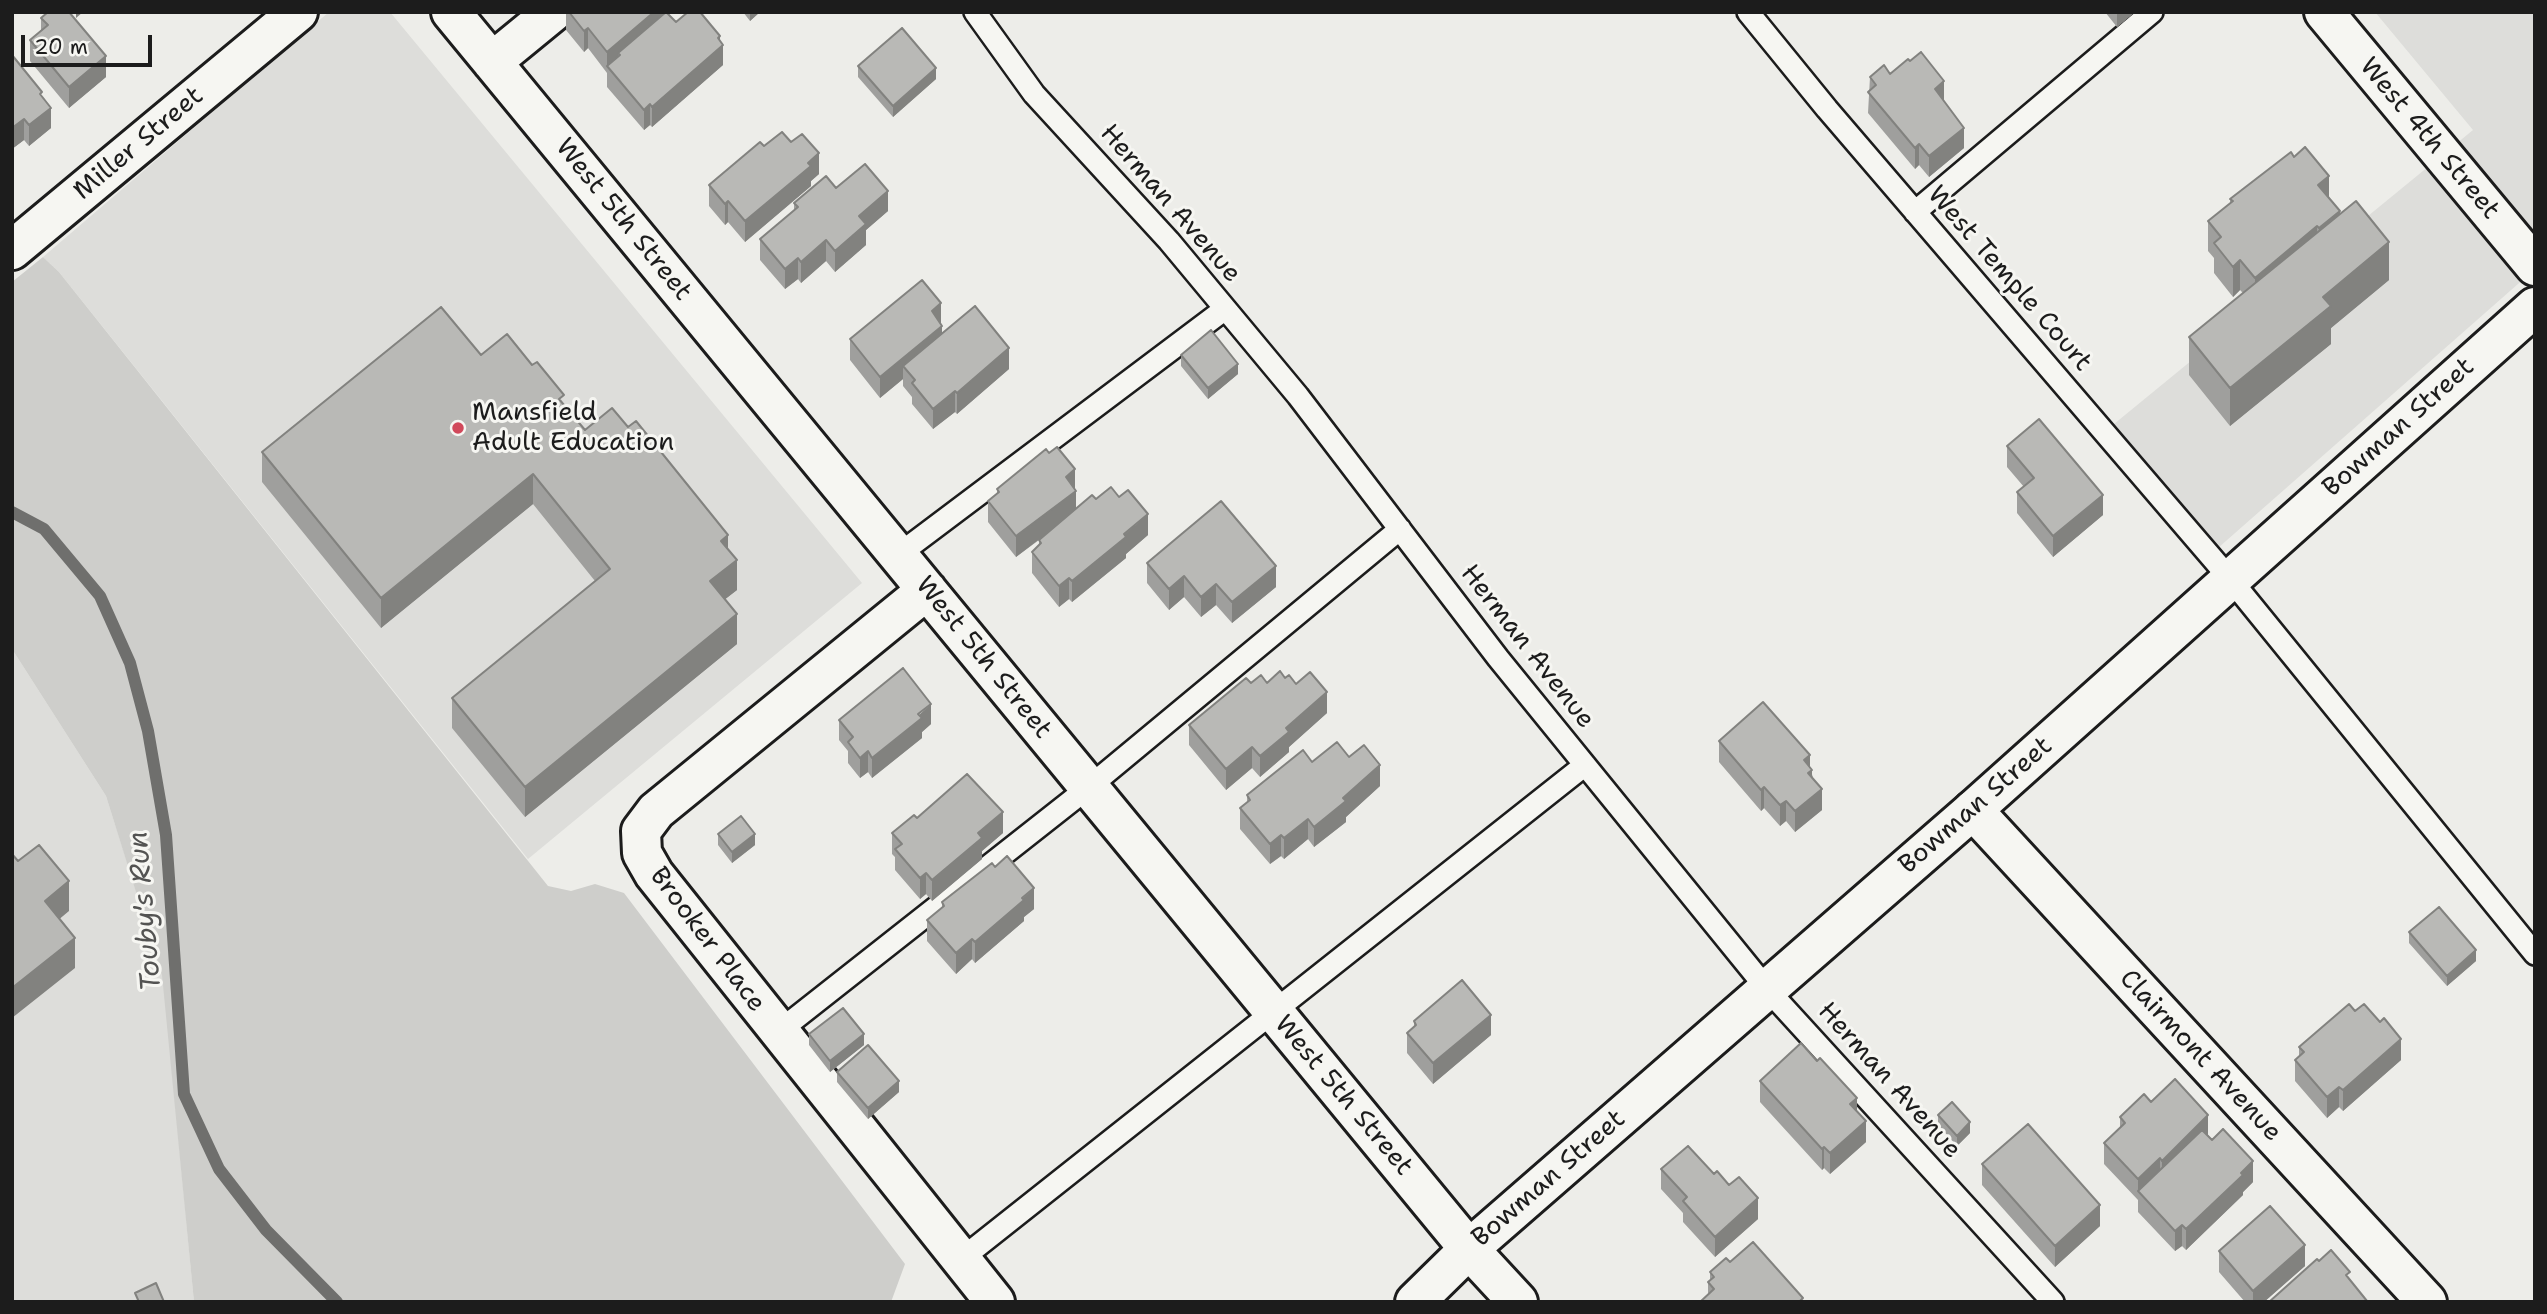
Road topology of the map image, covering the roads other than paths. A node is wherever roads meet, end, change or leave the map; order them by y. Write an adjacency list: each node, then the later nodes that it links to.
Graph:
1 (298, 12): 10 (street, Miller Street)
2 (451, 12): 8 (street, West 5th Street)
3 (553, 12): 8 (street)
4 (975, 12): 13 (lane, Herman Avenue)
5 (1748, 12): 9 (lane, West Temple Court)
6 (2152, 12): 9 (lane)
7 (2324, 12): 11 (street, West 4th Street)
8 (492, 62): 15 (street, West 5th Street)
9 (1915, 212): 16 (lane, West Temple Court)
10 (12, 250)
11 (2535, 266)
12 (2535, 307): 16 (street, Bowman Street)
13 (1226, 309): 14 (lane, Herman Avenue); 15 (lane)
14 (1401, 530): 18 (lane, Herman Avenue); 19 (lane)
15 (898, 555): 17 (street, West 5th Street)
16 (2231, 580): 20 (street, Bowman Street); 21 (lane, West Temple Court)
17 (927, 590): 19 (street, West 5th Street); 24 (street, Brooker Place)
18 (1586, 765): 22 (lane, Herman Avenue); 23 (lane)
19 (1089, 787): 23 (street, West 5th Street); 24 (lane)
20 (1973, 810): 22 (street, Bowman Street); 31 (street, Clairmont Avenue)
21 (2535, 954)
22 (1767, 989): 25 (street, Bowman Street); 30 (lane, Herman Avenue)
23 (1275, 1013): 25 (street, West 5th Street); 26 (lane)
24 (778, 1032): 26 (street, Brooker Place)
25 (1469, 1249): 28 (street, Bowman Street); 29 (street, West 5th Street)
26 (960, 1260): 27 (street, Brooker Place)
27 (995, 1302)
28 (1415, 1302)
29 (1518, 1302)
30 (2053, 1302)
31 (2427, 1302)

